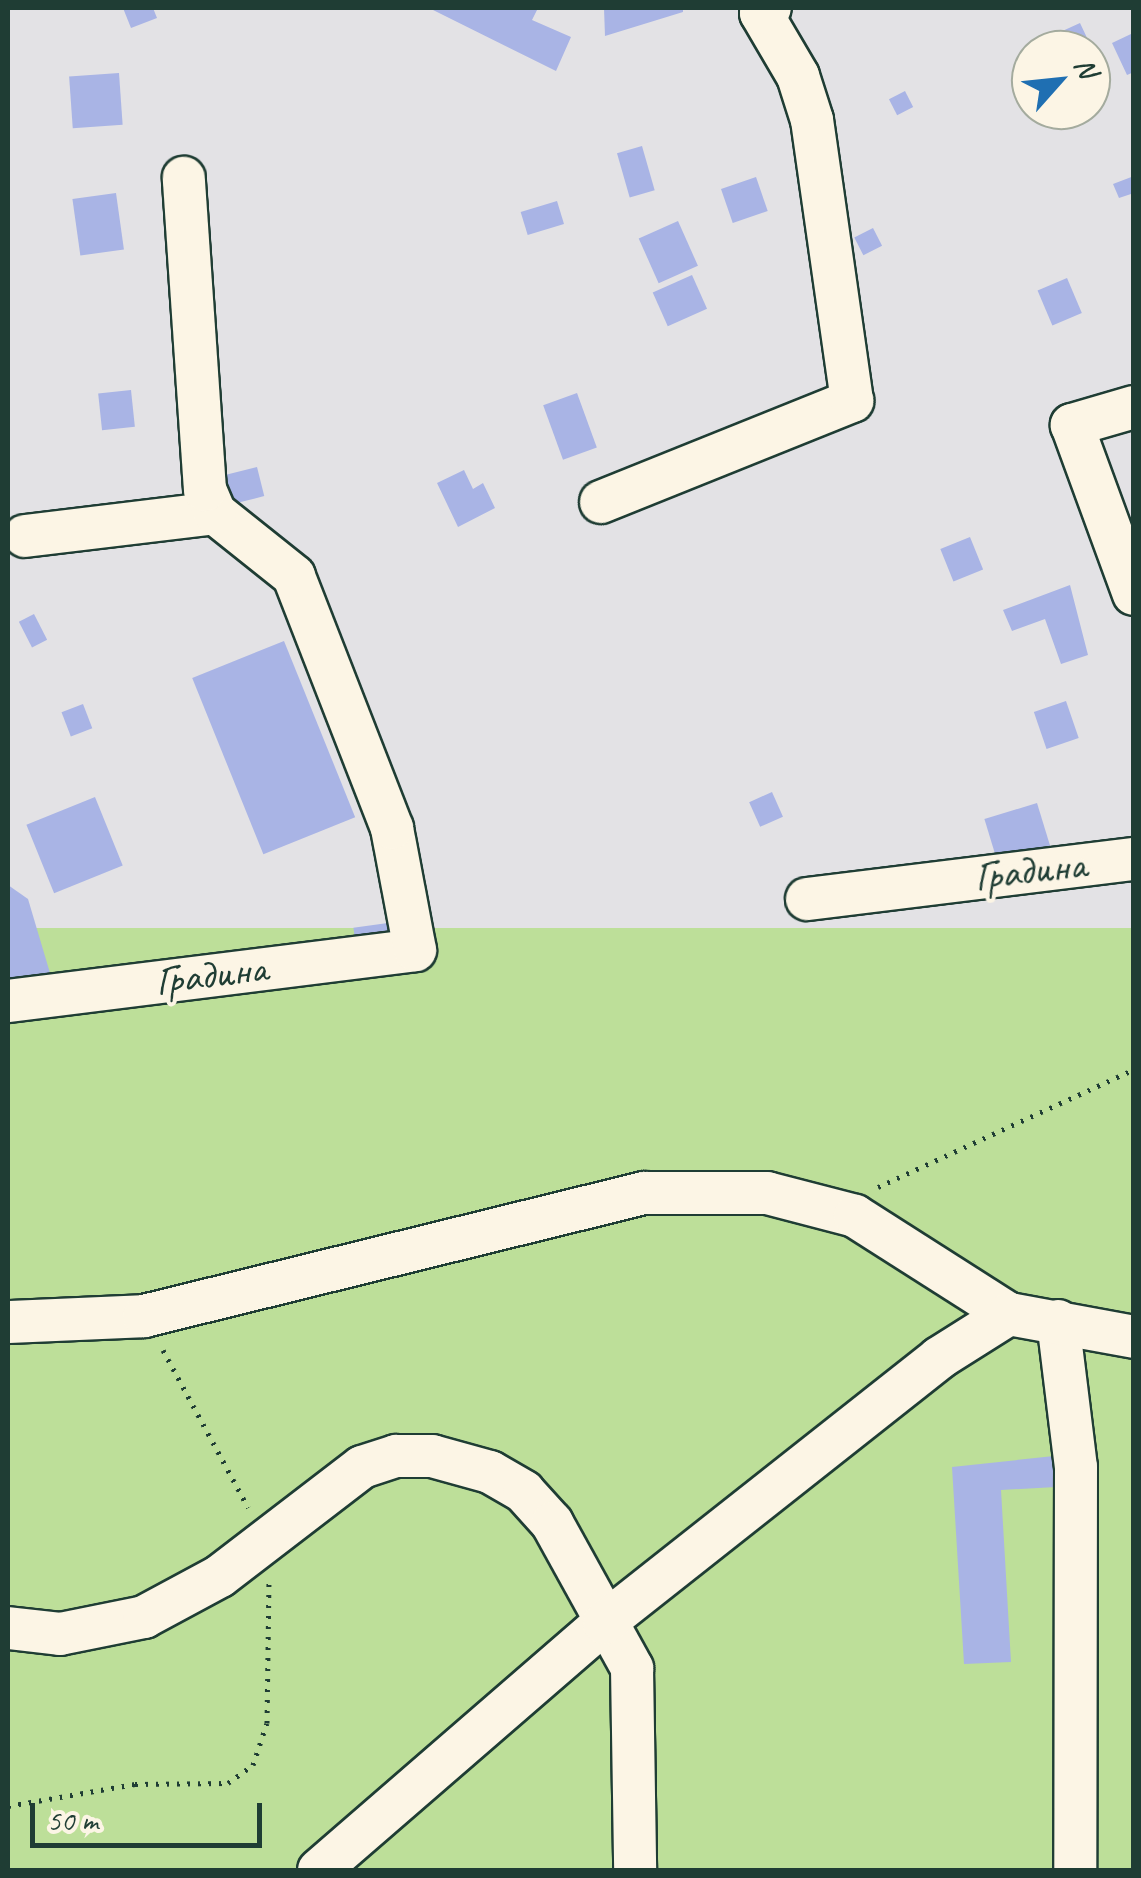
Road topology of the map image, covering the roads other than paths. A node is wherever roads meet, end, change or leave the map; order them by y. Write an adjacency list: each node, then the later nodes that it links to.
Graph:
1 (766, 10): 4 (street)
2 (184, 178): 5 (street)
3 (1134, 407): 7 (street)
4 (601, 502)
5 (215, 513): 6 (street); 10 (street, Градина)
6 (25, 536)
7 (1134, 594)
8 (1134, 858): 9 (street, Градина)
9 (807, 899)
10 (8, 1001)
11 (1009, 1314): 12 (street); 13 (street); 15 (street)
12 (1058, 1321): 14 (street); 19 (street)
13 (8, 1322)
14 (1134, 1337)
15 (604, 1623): 16 (street); 17 (street); 18 (street)
16 (8, 1628)
17 (318, 1870)
18 (634, 1870)
19 (1075, 1870)

